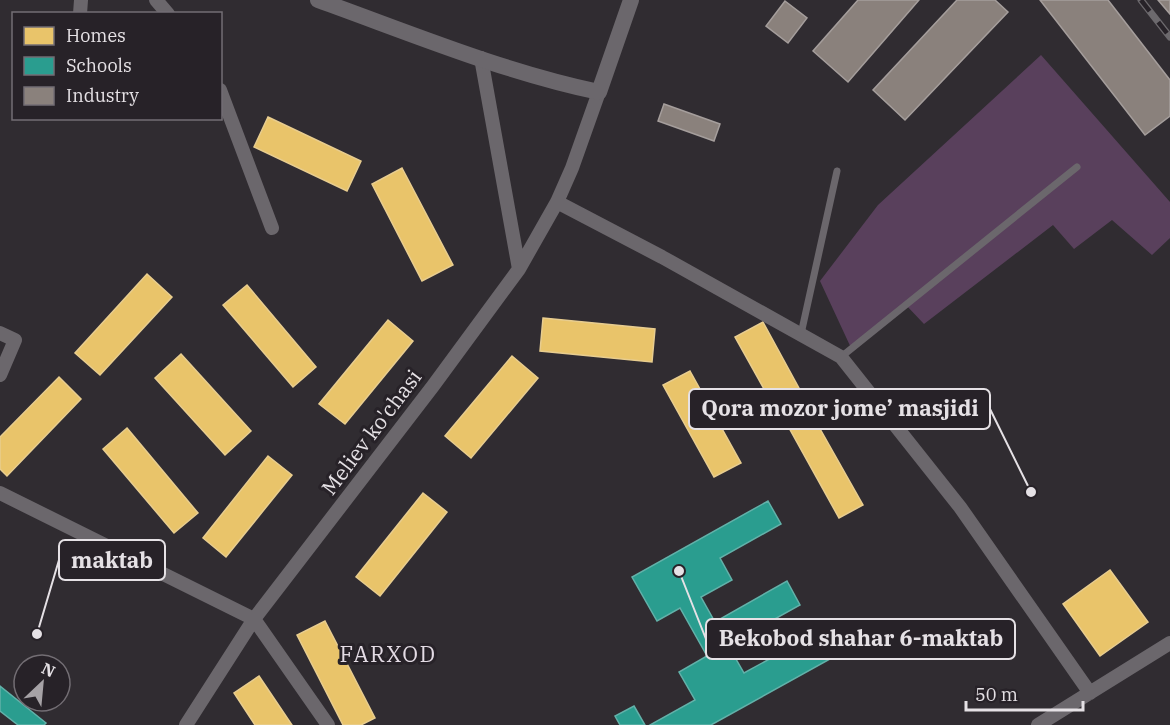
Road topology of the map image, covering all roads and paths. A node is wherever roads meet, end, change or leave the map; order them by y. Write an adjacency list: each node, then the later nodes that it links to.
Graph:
1 (156, 0): 4 (street)
2 (318, 0): 5 (street)
3 (631, 0): 6 (street)
4 (166, 12)
5 (481, 58): 6 (street); 12 (street)
6 (599, 92): 10 (street, Meliev ko'chasi)
7 (222, 95): 11 (street)
8 (1077, 166): 15 (lane)
9 (837, 171): 14 (lane)
10 (557, 202): 12 (street, Meliev ko'chasi); 14 (street)
11 (272, 228)
12 (519, 269): 18 (street, Meliev ko'chasi)
13 (0, 333): 16 (street)
14 (801, 334): 15 (street)
15 (841, 357): 20 (street)
16 (0, 375)
17 (0, 493): 18 (street)
18 (254, 618): 21 (street, Meliev ko'chasi); 22 (street)
19 (1170, 643): 20 (street)
20 (1090, 693): 23 (street)
21 (186, 725)
22 (328, 725)
23 (1038, 725)

